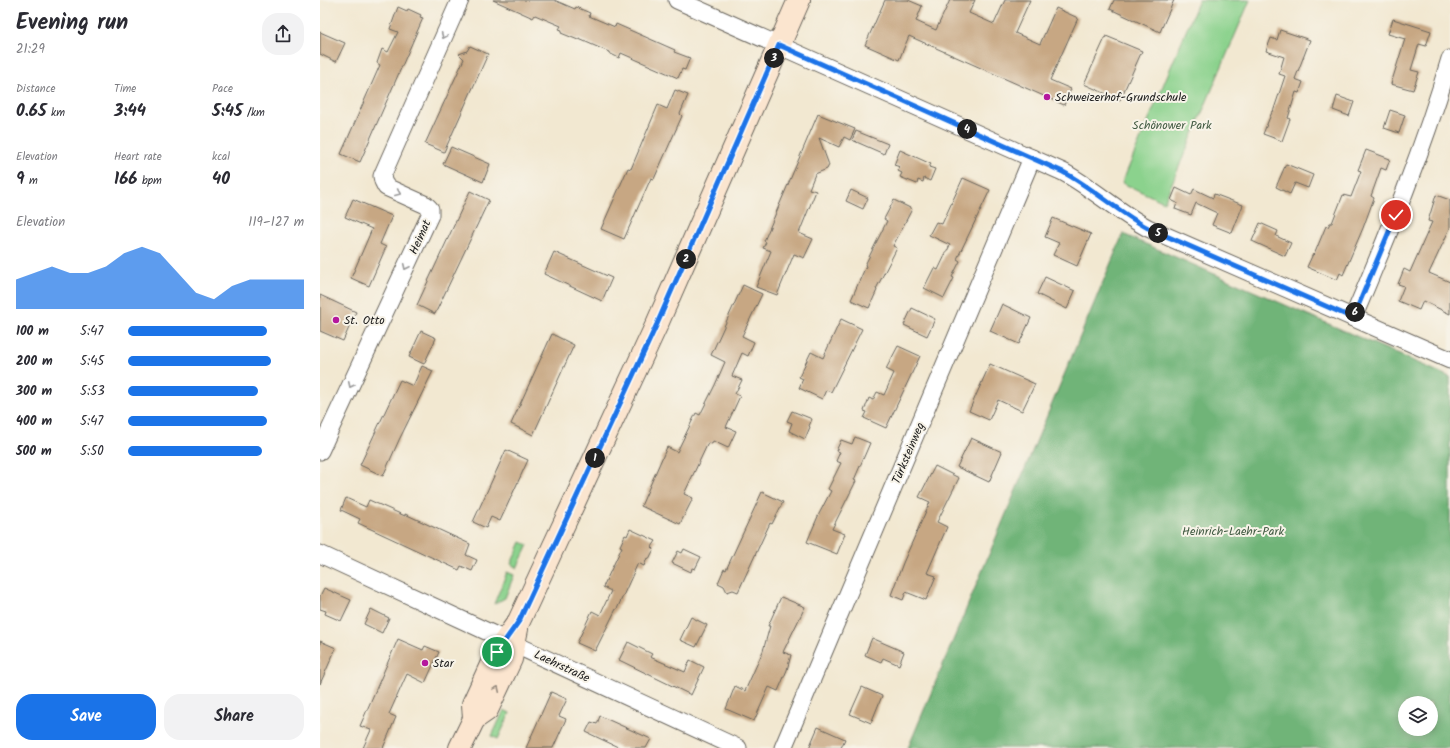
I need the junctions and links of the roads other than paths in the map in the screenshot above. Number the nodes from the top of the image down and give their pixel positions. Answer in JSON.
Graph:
{"nodes":[{"id":1,"x":460,"y":0,"type":"edge"},
{"id":2,"x":677,"y":0,"type":"edge"},
{"id":3,"x":799,"y":0,"type":"edge"},
{"id":4,"x":779,"y":45,"type":"junction"},
{"id":5,"x":1450,"y":59,"type":"edge"},
{"id":6,"x":1032,"y":158,"type":"junction"},
{"id":7,"x":1353,"y":318,"type":"junction"},
{"id":8,"x":1450,"y":360,"type":"edge"},
{"id":9,"x":320,"y":451,"type":"edge"},
{"id":10,"x":320,"y":554,"type":"edge"},
{"id":11,"x":510,"y":642,"type":"junction"},
{"id":12,"x":460,"y":748,"type":"edge"},
{"id":13,"x":738,"y":748,"type":"edge"},
{"id":14,"x":783,"y":748,"type":"edge"}],
"edges":[{"from":1,"to":9,"type":"street","name":"Heimat","one_way":true},
{"from":2,"to":4,"type":"street"},
{"from":3,"to":4,"type":"main road"},
{"from":4,"to":6,"type":"street"},
{"from":4,"to":11,"type":"main road"},
{"from":5,"to":7,"type":"street"},
{"from":6,"to":7,"type":"street"},
{"from":6,"to":14,"type":"street","name":"Türksteinweg"},
{"from":7,"to":8,"type":"street"},
{"from":10,"to":11,"type":"street","name":"Laehrstraße"},
{"from":11,"to":12,"type":"main road"},
{"from":11,"to":13,"type":"street","name":"Laehrstraße"}]}
